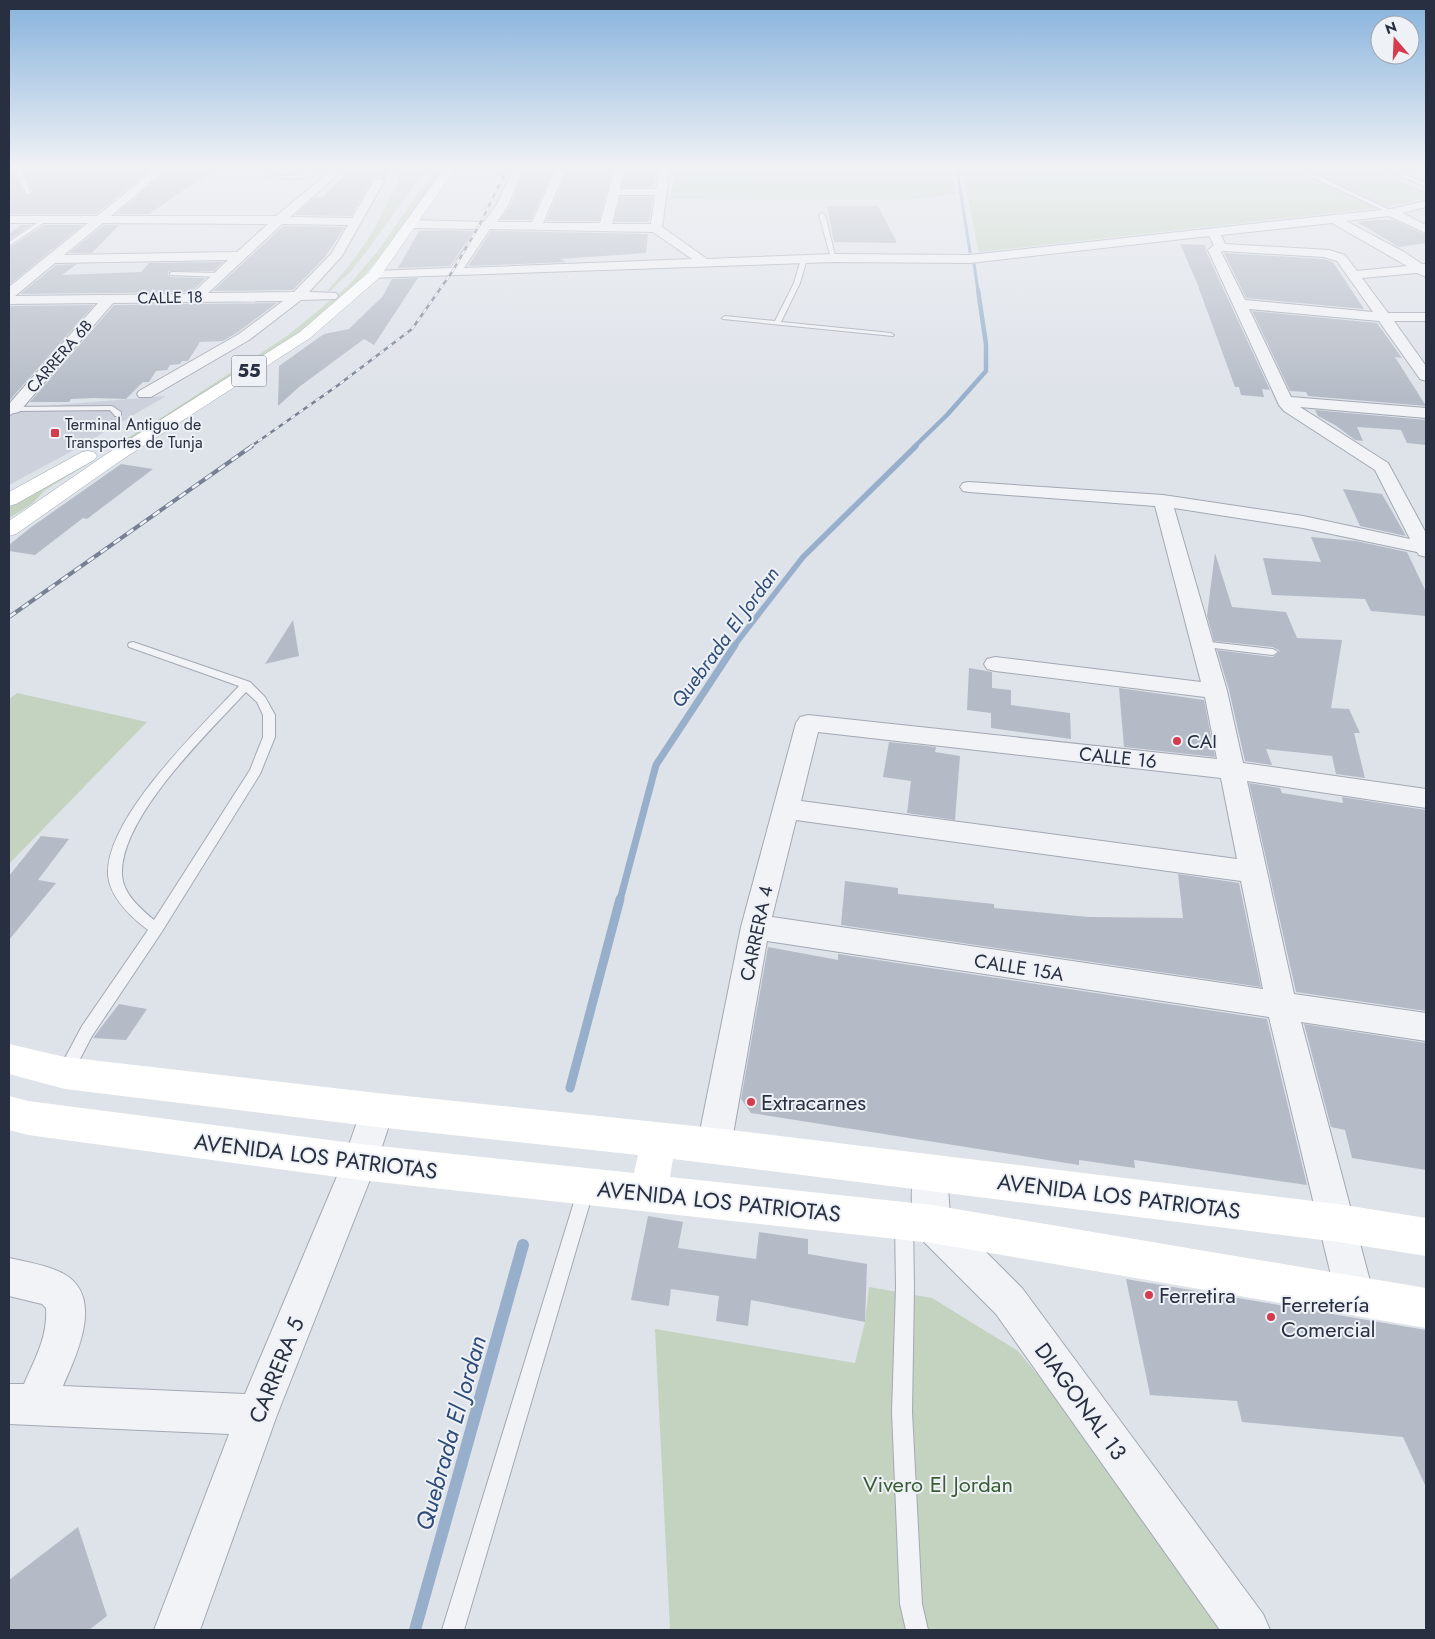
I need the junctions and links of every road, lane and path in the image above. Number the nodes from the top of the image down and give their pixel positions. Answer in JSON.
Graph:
{"nodes":[{"id":1,"x":70,"y":245,"type":"edge"},
{"id":2,"x":251,"y":245,"type":"edge"},
{"id":3,"x":343,"y":245,"type":"edge"},
{"id":4,"x":396,"y":245,"type":"edge"},
{"id":5,"x":473,"y":245,"type":"edge"},
{"id":6,"x":680,"y":245,"type":"edge"},
{"id":7,"x":831,"y":245,"type":"edge"},
{"id":8,"x":1092,"y":245,"type":"edge"},
{"id":9,"x":1383,"y":245,"type":"edge"},
{"id":10,"x":1221,"y":247,"type":"joint"},
{"id":11,"x":240,"y":256,"type":"junction"},
{"id":12,"x":834,"y":258,"type":"junction"},
{"id":13,"x":53,"y":259,"type":"junction"},
{"id":14,"x":804,"y":259,"type":"junction"},
{"id":15,"x":705,"y":263,"type":"junction"},
{"id":16,"x":1424,"y":270,"type":"edge"},
{"id":17,"x":456,"y":272,"type":"junction"},
{"id":18,"x":172,"y":274,"type":"dead end"},
{"id":19,"x":220,"y":275,"type":"junction"},
{"id":20,"x":374,"y":275,"type":"junction"},
{"id":21,"x":1355,"y":275,"type":"junction"},
{"id":22,"x":337,"y":289,"type":"joint"},
{"id":23,"x":9,"y":294,"type":"edge"},
{"id":24,"x":298,"y":296,"type":"junction"},
{"id":25,"x":196,"y":297,"type":"junction"},
{"id":26,"x":110,"y":298,"type":"junction"},
{"id":27,"x":9,"y":300,"type":"edge"},
{"id":28,"x":1240,"y":304,"type":"junction"},
{"id":29,"x":1383,"y":316,"type":"junction"},
{"id":30,"x":1426,"y":317,"type":"edge"},
{"id":31,"x":724,"y":318,"type":"dead end"},
{"id":32,"x":776,"y":324,"type":"junction"},
{"id":33,"x":891,"y":334,"type":"dead end"},
{"id":34,"x":1425,"y":373,"type":"edge"},
{"id":35,"x":145,"y":394,"type":"dead end"},
{"id":36,"x":1286,"y":401,"type":"junction"},
{"id":37,"x":10,"y":410,"type":"edge"},
{"id":38,"x":1426,"y":413,"type":"edge"},
{"id":39,"x":118,"y":414,"type":"dead end"},
{"id":40,"x":95,"y":452,"type":"junction"},
{"id":41,"x":114,"y":457,"type":"junction"},
{"id":42,"x":970,"y":486,"type":"dead end"},
{"id":43,"x":9,"y":500,"type":"edge"},
{"id":44,"x":1163,"y":501,"type":"junction"},
{"id":45,"x":9,"y":530,"type":"edge"},
{"id":46,"x":1426,"y":549,"type":"edge"},
{"id":47,"x":1201,"y":644,"type":"junction"},
{"id":48,"x":133,"y":645,"type":"dead end"},
{"id":49,"x":1273,"y":652,"type":"dead end"},
{"id":50,"x":995,"y":664,"type":"dead end"},
{"id":51,"x":246,"y":686,"type":"junction"},
{"id":52,"x":1215,"y":691,"type":"junction"},
{"id":53,"x":808,"y":723,"type":"joint"},
{"id":54,"x":1231,"y":770,"type":"junction"},
{"id":55,"x":1426,"y":798,"type":"edge"},
{"id":56,"x":786,"y":809,"type":"junction"},
{"id":57,"x":1253,"y":872,"type":"junction"},
{"id":58,"x":755,"y":927,"type":"junction"},
{"id":59,"x":156,"y":929,"type":"junction"},
{"id":60,"x":1282,"y":1007,"type":"junction"},
{"id":61,"x":1426,"y":1027,"type":"edge"},
{"id":62,"x":9,"y":1059,"type":"edge"},
{"id":63,"x":65,"y":1073,"type":"junction"},
{"id":64,"x":377,"y":1110,"type":"junction"},
{"id":65,"x":9,"y":1113,"type":"edge"},
{"id":66,"x":659,"y":1140,"type":"junction"},
{"id":67,"x":714,"y":1146,"type":"junction"},
{"id":68,"x":360,"y":1162,"type":"junction"},
{"id":69,"x":930,"y":1173,"type":"junction"},
{"id":70,"x":587,"y":1187,"type":"junction"},
{"id":71,"x":648,"y":1194,"type":"junction"},
{"id":72,"x":918,"y":1222,"type":"junction"},
{"id":73,"x":1338,"y":1223,"type":"junction"},
{"id":74,"x":1426,"y":1237,"type":"edge"},
{"id":75,"x":9,"y":1277,"type":"edge"},
{"id":76,"x":1355,"y":1296,"type":"junction"},
{"id":77,"x":1426,"y":1308,"type":"edge"},
{"id":78,"x":22,"y":1405,"type":"edge"},
{"id":79,"x":257,"y":1415,"type":"junction"},
{"id":80,"x":177,"y":1630,"type":"edge"},
{"id":81,"x":453,"y":1630,"type":"edge"},
{"id":82,"x":916,"y":1630,"type":"edge"},
{"id":83,"x":1247,"y":1630,"type":"edge"}],
"edges":[{"from":1,"to":13,"type":"street"},
{"from":2,"to":11,"type":"street"},
{"from":3,"to":24,"type":"street"},
{"from":4,"to":20,"type":"main road","number":"55"},
{"from":5,"to":17,"type":"street"},
{"from":6,"to":15,"type":"street"},
{"from":7,"to":12,"type":"lane"},
{"from":8,"to":12,"type":"street"},
{"from":9,"to":16,"type":"street"},
{"from":10,"to":21,"type":"street"},
{"from":10,"to":28,"type":"street"},
{"from":11,"to":13,"type":"street"},
{"from":11,"to":19,"type":"street"},
{"from":12,"to":14,"type":"street"},
{"from":13,"to":23,"type":"street"},
{"from":14,"to":15,"type":"street"},
{"from":14,"to":32,"type":"lane"},
{"from":15,"to":17,"type":"street"},
{"from":16,"to":21,"type":"street"},
{"from":17,"to":20,"type":"street"},
{"from":18,"to":19,"type":"lane"},
{"from":19,"to":25,"type":"street"},
{"from":20,"to":41,"type":"main road","number":"55"},
{"from":21,"to":29,"type":"street"},
{"from":22,"to":24,"type":"street","name":"CALLE 18"},
{"from":22,"to":40,"type":"main road","number":"55"},
{"from":24,"to":25,"type":"street","name":"CALLE 18"},
{"from":24,"to":35,"type":"street"},
{"from":25,"to":26,"type":"street","name":"CALLE 18"},
{"from":26,"to":27,"type":"street","name":"CALLE 18"},
{"from":26,"to":37,"type":"street","name":"CARRERA 6B"},
{"from":28,"to":29,"type":"street"},
{"from":28,"to":36,"type":"street"},
{"from":29,"to":30,"type":"street"},
{"from":29,"to":34,"type":"street"},
{"from":31,"to":32,"type":"lane"},
{"from":32,"to":33,"type":"lane"},
{"from":36,"to":38,"type":"street"},
{"from":36,"to":46,"type":"street"},
{"from":37,"to":39,"type":"lane"},
{"from":40,"to":41,"type":"main road"},
{"from":40,"to":43,"type":"main road","number":"55"},
{"from":41,"to":45,"type":"main road","number":"55"},
{"from":42,"to":44,"type":"street"},
{"from":44,"to":46,"type":"street"},
{"from":44,"to":47,"type":"street"},
{"from":47,"to":49,"type":"lane"},
{"from":47,"to":52,"type":"street"},
{"from":48,"to":51,"type":"lane"},
{"from":50,"to":52,"type":"street"},
{"from":51,"to":59,"type":"lane"},
{"from":51,"to":59,"type":"lane"},
{"from":52,"to":54,"type":"street"},
{"from":53,"to":54,"type":"street","name":"CALLE 16"},
{"from":53,"to":56,"type":"street","name":"CARRERA 4"},
{"from":54,"to":55,"type":"street","name":"CALLE 16"},
{"from":54,"to":57,"type":"street"},
{"from":56,"to":57,"type":"street"},
{"from":56,"to":58,"type":"street","name":"CARRERA 4"},
{"from":57,"to":60,"type":"street"},
{"from":58,"to":60,"type":"street","name":"CALLE 15A"},
{"from":58,"to":67,"type":"street","name":"CARRERA 4"},
{"from":59,"to":63,"type":"lane"},
{"from":60,"to":61,"type":"street","name":"CALLE 15A"},
{"from":60,"to":73,"type":"street"},
{"from":62,"to":63,"type":"main road","name":"AVENIDA LOS PATRIOTAS"},
{"from":63,"to":64,"type":"main road","name":"AVENIDA LOS PATRIOTAS"},
{"from":64,"to":66,"type":"main road","name":"AVENIDA LOS PATRIOTAS"},
{"from":64,"to":68,"type":"street","name":"CARRERA 5"},
{"from":65,"to":68,"type":"main road","name":"AVENIDA LOS PATRIOTAS"},
{"from":66,"to":67,"type":"main road","name":"AVENIDA LOS PATRIOTAS"},
{"from":66,"to":71,"type":"main road"},
{"from":67,"to":69,"type":"main road","name":"AVENIDA LOS PATRIOTAS"},
{"from":68,"to":70,"type":"main road","name":"AVENIDA LOS PATRIOTAS"},
{"from":68,"to":79,"type":"street","name":"CARRERA 5"},
{"from":69,"to":72,"type":"street"},
{"from":69,"to":73,"type":"main road","name":"AVENIDA LOS PATRIOTAS"},
{"from":70,"to":71,"type":"main road","name":"AVENIDA LOS PATRIOTAS"},
{"from":70,"to":81,"type":"lane"},
{"from":71,"to":72,"type":"main road","name":"AVENIDA LOS PATRIOTAS"},
{"from":72,"to":76,"type":"main road","name":"AVENIDA LOS PATRIOTAS"},
{"from":72,"to":82,"type":"lane"},
{"from":72,"to":83,"type":"street","name":"DIAGONAL 13"},
{"from":73,"to":74,"type":"main road","name":"AVENIDA LOS PATRIOTAS"},
{"from":73,"to":76,"type":"street"},
{"from":75,"to":78,"type":"street"},
{"from":76,"to":77,"type":"main road","name":"AVENIDA LOS PATRIOTAS"},
{"from":78,"to":79,"type":"street"},
{"from":79,"to":80,"type":"street","name":"CARRERA 5"}]}
